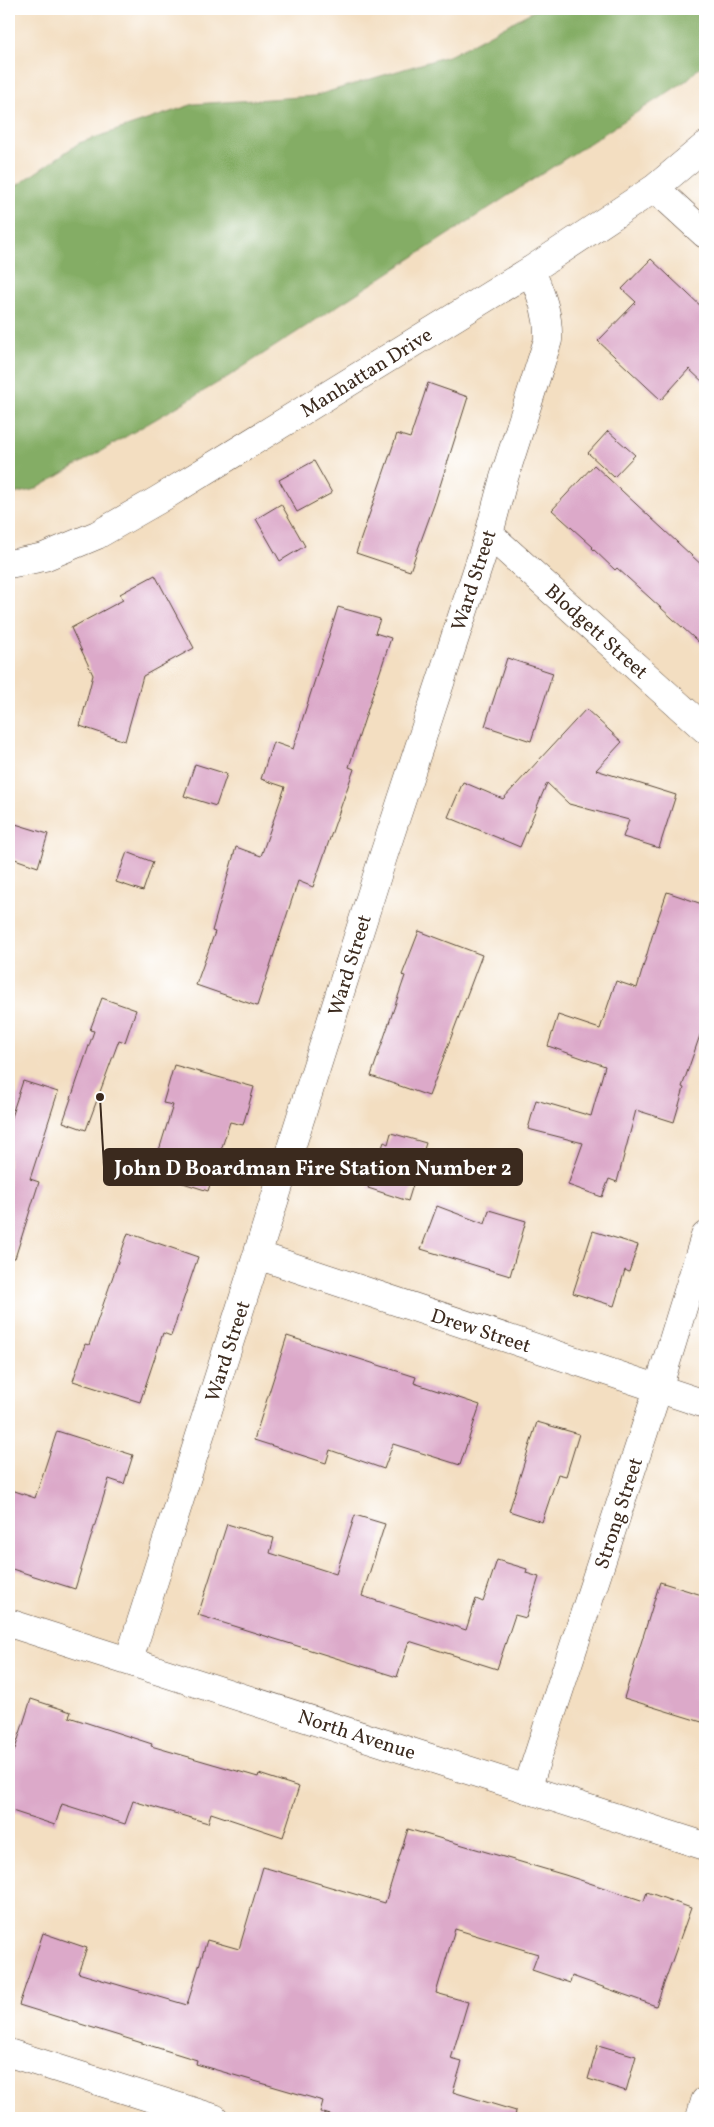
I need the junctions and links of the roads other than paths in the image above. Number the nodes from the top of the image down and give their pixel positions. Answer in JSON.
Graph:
{"nodes":[{"id":1,"x":705,"y":146,"type":"edge"},
{"id":2,"x":655,"y":188,"type":"junction"},
{"id":3,"x":705,"y":234,"type":"edge"},
{"id":4,"x":532,"y":270,"type":"junction"},
{"id":5,"x":489,"y":534,"type":"junction"},
{"id":6,"x":9,"y":564,"type":"edge"},
{"id":7,"x":705,"y":729,"type":"edge"},
{"id":8,"x":705,"y":1236,"type":"edge"},
{"id":9,"x":258,"y":1255,"type":"junction"},
{"id":10,"x":658,"y":1389,"type":"junction"},
{"id":11,"x":705,"y":1404,"type":"edge"},
{"id":12,"x":9,"y":1623,"type":"edge"},
{"id":13,"x":129,"y":1660,"type":"junction"},
{"id":14,"x":527,"y":1789,"type":"junction"},
{"id":15,"x":705,"y":1846,"type":"edge"},
{"id":16,"x":9,"y":2053,"type":"edge"},
{"id":17,"x":705,"y":2101,"type":"edge"},
{"id":18,"x":214,"y":2118,"type":"edge"},
{"id":19,"x":700,"y":2118,"type":"edge"}],
"edges":[{"from":1,"to":2,"type":"street","name":"Manhattan Drive"},
{"from":2,"to":3,"type":"street"},
{"from":2,"to":4,"type":"street","name":"Manhattan Drive"},
{"from":4,"to":5,"type":"street","name":"Ward Street"},
{"from":4,"to":6,"type":"street","name":"Manhattan Drive"},
{"from":5,"to":7,"type":"street","name":"Blodgett Street"},
{"from":5,"to":9,"type":"street","name":"Ward Street"},
{"from":8,"to":10,"type":"street","name":"Strong Street"},
{"from":9,"to":10,"type":"street","name":"Drew Street"},
{"from":9,"to":13,"type":"street","name":"Ward Street"},
{"from":10,"to":11,"type":"street","name":"Drew Street"},
{"from":10,"to":14,"type":"street","name":"Strong Street"},
{"from":12,"to":13,"type":"street","name":"North Avenue"},
{"from":13,"to":14,"type":"street","name":"North Avenue"},
{"from":14,"to":15,"type":"street","name":"North Avenue"},
{"from":16,"to":18,"type":"street"},
{"from":17,"to":19,"type":"street"}]}
